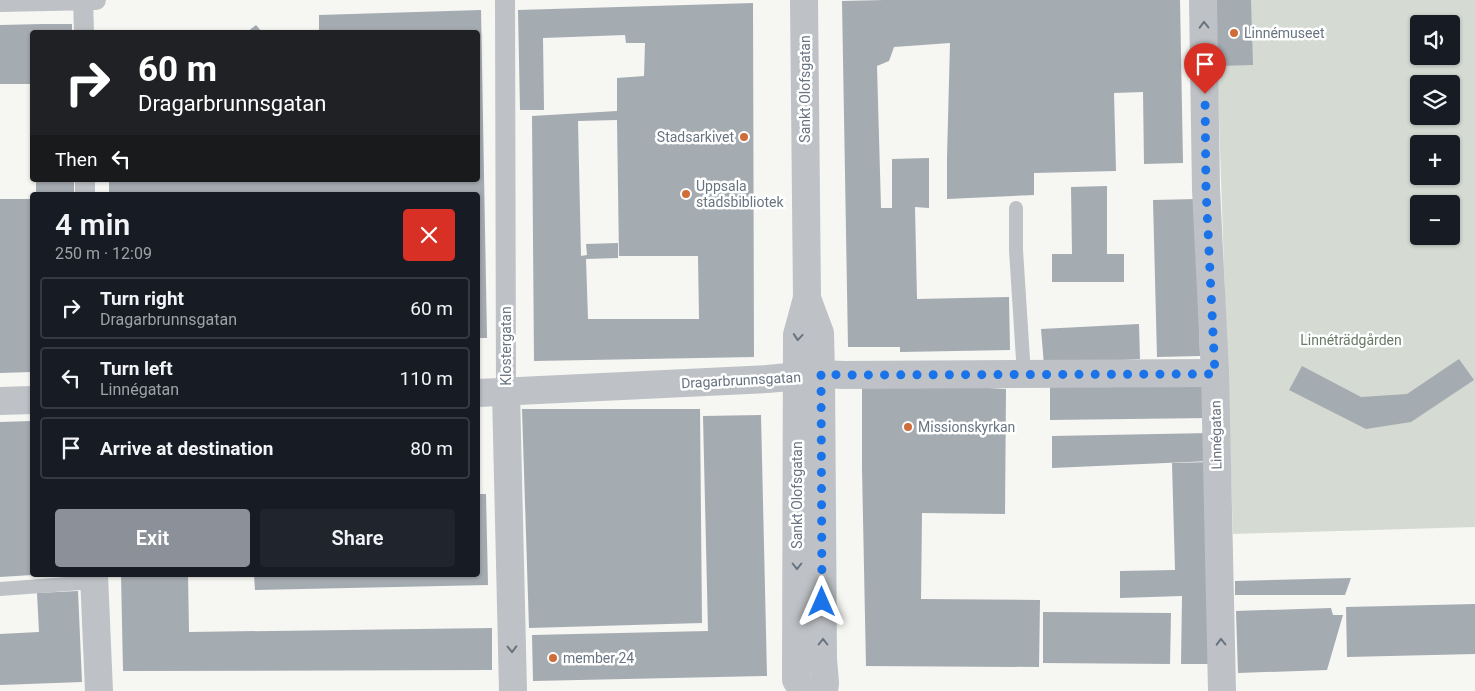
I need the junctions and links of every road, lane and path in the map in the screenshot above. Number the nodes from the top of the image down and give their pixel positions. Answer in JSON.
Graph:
{"nodes":[{"id":1,"x":83,"y":0,"type":"edge"},
{"id":2,"x":96,"y":0,"type":"edge"},
{"id":3,"x":504,"y":0,"type":"edge"},
{"id":4,"x":804,"y":0,"type":"edge"},
{"id":5,"x":1203,"y":0,"type":"edge"},
{"id":6,"x":0,"y":2,"type":"edge"},
{"id":7,"x":84,"y":30,"type":"edge"},
{"id":8,"x":1016,"y":208,"type":"dead end"},
{"id":9,"x":1024,"y":374,"type":"junction"},
{"id":10,"x":1215,"y":374,"type":"junction"},
{"id":11,"x":809,"y":376,"type":"junction"},
{"id":12,"x":506,"y":392,"type":"junction"},
{"id":13,"x":480,"y":393,"type":"edge"},
{"id":14,"x":30,"y":400,"type":"edge"},
{"id":15,"x":0,"y":401,"type":"edge"},
{"id":16,"x":94,"y":578,"type":"edge"},
{"id":17,"x":0,"y":589,"type":"edge"},
{"id":18,"x":99,"y":691,"type":"edge"},
{"id":19,"x":513,"y":691,"type":"edge"},
{"id":20,"x":804,"y":691,"type":"edge"},
{"id":21,"x":824,"y":691,"type":"edge"},
{"id":22,"x":1222,"y":691,"type":"edge"}],
"edges":[{"from":1,"to":2,"type":"street"},
{"from":1,"to":6,"type":"street"},
{"from":1,"to":7,"type":"street"},
{"from":3,"to":12,"type":"street","name":"Klostergatan"},
{"from":4,"to":11,"type":"street","name":"Sankt Olofsgatan"},
{"from":10,"to":5,"type":"street","name":"Linnégatan","one_way":true},
{"from":8,"to":9,"type":"lane"},
{"from":9,"to":10,"type":"street","name":"Dragarbrunnsgatan"},
{"from":9,"to":11,"type":"street","name":"Dragarbrunnsgatan"},
{"from":22,"to":10,"type":"street","name":"Linnégatan","one_way":true},
{"from":11,"to":12,"type":"street","name":"Dragarbrunnsgatan"},
{"from":11,"to":20,"type":"street","name":"Sankt Olofsgatan","one_way":true},
{"from":21,"to":11,"type":"street","name":"Sankt Olofsgatan","one_way":true},
{"from":12,"to":13,"type":"street","name":"Dragarbrunnsgatan"},
{"from":12,"to":19,"type":"street","name":"Klostergatan","one_way":true},
{"from":14,"to":15,"type":"street"},
{"from":16,"to":17,"type":"lane"},
{"from":16,"to":18,"type":"street"}]}
